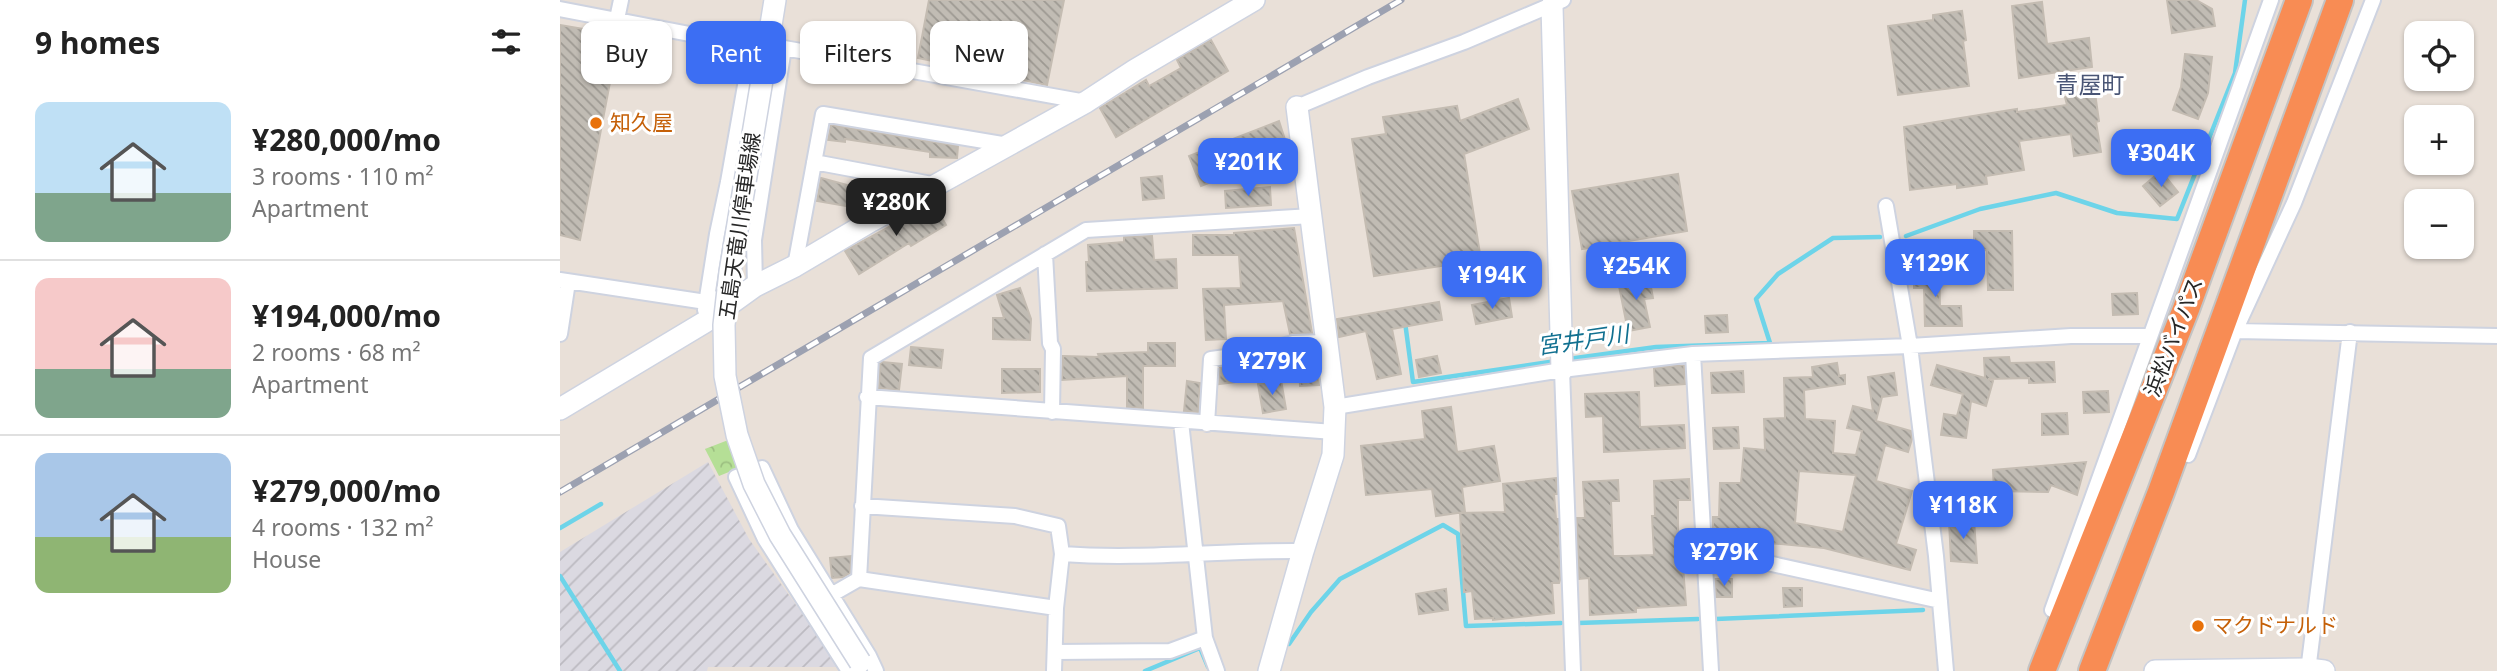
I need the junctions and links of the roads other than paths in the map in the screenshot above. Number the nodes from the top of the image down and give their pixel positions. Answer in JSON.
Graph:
{"nodes":[{"id":1,"x":621,"y":0,"type":"edge"},
{"id":2,"x":775,"y":0,"type":"edge"},
{"id":3,"x":1254,"y":0,"type":"edge"},
{"id":4,"x":2271,"y":0,"type":"edge"},
{"id":5,"x":2299,"y":0,"type":"edge"},
{"id":6,"x":2340,"y":0,"type":"edge"},
{"id":7,"x":2373,"y":0,"type":"edge"},
{"id":8,"x":1557,"y":3,"type":"edge"},
{"id":9,"x":560,"y":9,"type":"edge"},
{"id":10,"x":617,"y":19,"type":"junction"},
{"id":11,"x":772,"y":21,"type":"edge"},
{"id":12,"x":686,"y":33,"type":"edge"},
{"id":13,"x":786,"y":52,"type":"edge"},
{"id":14,"x":760,"y":84,"type":"edge"},
{"id":15,"x":762,"y":84,"type":"edge"},
{"id":16,"x":765,"y":84,"type":"edge"},
{"id":17,"x":1086,"y":102,"type":"junction"},
{"id":18,"x":1297,"y":107,"type":"joint"},
{"id":19,"x":1008,"y":145,"type":"junction"},
{"id":20,"x":814,"y":162,"type":"junction"},
{"id":21,"x":938,"y":185,"type":"junction"},
{"id":22,"x":1886,"y":206,"type":"dead end"},
{"id":23,"x":1312,"y":216,"type":"junction"},
{"id":24,"x":1045,"y":254,"type":"junction"},
{"id":25,"x":795,"y":266,"type":"junction"},
{"id":26,"x":564,"y":281,"type":"edge"},
{"id":27,"x":755,"y":286,"type":"junction"},
{"id":28,"x":705,"y":312,"type":"junction"},
{"id":29,"x":2235,"y":331,"type":"junction"},
{"id":30,"x":2350,"y":332,"type":"junction"},
{"id":31,"x":560,"y":334,"type":"edge"},
{"id":32,"x":2149,"y":336,"type":"junction"},
{"id":33,"x":2497,"y":336,"type":"edge"},
{"id":34,"x":1327,"y":342,"type":"junction"},
{"id":35,"x":1910,"y":346,"type":"junction"},
{"id":36,"x":1693,"y":354,"type":"junction"},
{"id":37,"x":1562,"y":365,"type":"junction"},
{"id":38,"x":867,"y":397,"type":"junction"},
{"id":39,"x":1335,"y":407,"type":"junction"},
{"id":40,"x":560,"y":409,"type":"edge"},
{"id":41,"x":1052,"y":412,"type":"junction"},
{"id":42,"x":1181,"y":422,"type":"junction"},
{"id":43,"x":1207,"y":424,"type":"junction"},
{"id":44,"x":1334,"y":432,"type":"junction"},
{"id":45,"x":2161,"y":492,"type":"junction"},
{"id":46,"x":862,"y":506,"type":"junction"},
{"id":47,"x":1704,"y":549,"type":"junction"},
{"id":48,"x":1303,"y":551,"type":"junction"},
{"id":49,"x":1062,"y":554,"type":"junction"},
{"id":50,"x":1196,"y":555,"type":"junction"},
{"id":51,"x":859,"y":579,"type":"junction"},
{"id":52,"x":831,"y":595,"type":"junction"},
{"id":53,"x":1940,"y":601,"type":"junction"},
{"id":54,"x":1056,"y":608,"type":"junction"},
{"id":55,"x":1205,"y":638,"type":"junction"},
{"id":56,"x":1055,"y":652,"type":"junction"},
{"id":57,"x":862,"y":669,"type":"edge"},
{"id":58,"x":2313,"y":670,"type":"edge"},
{"id":59,"x":1054,"y":671,"type":"edge"},
{"id":60,"x":1217,"y":671,"type":"edge"},
{"id":61,"x":1269,"y":671,"type":"edge"},
{"id":62,"x":1573,"y":671,"type":"edge"},
{"id":63,"x":1711,"y":671,"type":"edge"},
{"id":64,"x":1946,"y":671,"type":"edge"},
{"id":65,"x":2030,"y":671,"type":"edge"},
{"id":66,"x":2042,"y":671,"type":"edge"},
{"id":67,"x":2092,"y":671,"type":"edge"},
{"id":68,"x":2155,"y":671,"type":"edge"}],
"edges":[{"from":1,"to":10,"type":"street"},
{"from":2,"to":11,"type":"street","name":"五島天竜川停車場線"},
{"from":3,"to":17,"type":"street"},
{"from":4,"to":32,"type":"street"},
{"from":5,"to":66,"type":"highway","name":"浜松バイパス"},
{"from":6,"to":45,"type":"highway","name":"浜松バイパス"},
{"from":7,"to":29,"type":"street"},
{"from":8,"to":18,"type":"street"},
{"from":8,"to":37,"type":"street"},
{"from":9,"to":10,"type":"street"},
{"from":10,"to":12,"type":"street"},
{"from":13,"to":17,"type":"street"},
{"from":14,"to":28,"type":"street"},
{"from":15,"to":57,"type":"street","name":"五島天竜川停車場線","bridge":true},
{"from":16,"to":27,"type":"street"},
{"from":17,"to":19,"type":"street"},
{"from":18,"to":23,"type":"street"},
{"from":19,"to":20,"type":"street"},
{"from":19,"to":21,"type":"street"},
{"from":20,"to":21,"type":"street"},
{"from":20,"to":25,"type":"street"},
{"from":21,"to":25,"type":"street"},
{"from":22,"to":35,"type":"street"},
{"from":23,"to":24,"type":"street"},
{"from":23,"to":34,"type":"street"},
{"from":24,"to":38,"type":"street"},
{"from":24,"to":41,"type":"street"},
{"from":25,"to":27,"type":"street"},
{"from":26,"to":28,"type":"street"},
{"from":26,"to":31,"type":"street"},
{"from":27,"to":28,"type":"street"},
{"from":28,"to":40,"type":"street"},
{"from":29,"to":30,"type":"street"},
{"from":29,"to":45,"type":"street"},
{"from":30,"to":33,"type":"street"},
{"from":30,"to":58,"type":"street"},
{"from":32,"to":35,"type":"street"},
{"from":32,"to":65,"type":"street"},
{"from":34,"to":39,"type":"street"},
{"from":34,"to":43,"type":"street"},
{"from":35,"to":36,"type":"street"},
{"from":35,"to":53,"type":"street"},
{"from":36,"to":37,"type":"street"},
{"from":36,"to":47,"type":"street"},
{"from":37,"to":39,"type":"street"},
{"from":37,"to":62,"type":"street"},
{"from":38,"to":41,"type":"street"},
{"from":38,"to":46,"type":"street"},
{"from":39,"to":44,"type":"street"},
{"from":41,"to":42,"type":"street"},
{"from":42,"to":43,"type":"street"},
{"from":42,"to":50,"type":"street"},
{"from":43,"to":44,"type":"street"},
{"from":44,"to":48,"type":"street"},
{"from":45,"to":67,"type":"highway","name":"浜松バイパス"},
{"from":46,"to":49,"type":"street"},
{"from":46,"to":51,"type":"street"},
{"from":47,"to":53,"type":"street"},
{"from":47,"to":63,"type":"street"},
{"from":48,"to":50,"type":"street"},
{"from":48,"to":61,"type":"street"},
{"from":49,"to":50,"type":"street"},
{"from":49,"to":54,"type":"street"},
{"from":50,"to":55,"type":"street"},
{"from":51,"to":52,"type":"street"},
{"from":51,"to":54,"type":"street"},
{"from":52,"to":57,"type":"street"},
{"from":52,"to":57,"type":"street"},
{"from":53,"to":64,"type":"street"},
{"from":54,"to":56,"type":"street"},
{"from":55,"to":56,"type":"street"},
{"from":55,"to":60,"type":"street"},
{"from":56,"to":59,"type":"street"},
{"from":58,"to":68,"type":"street"}]}
